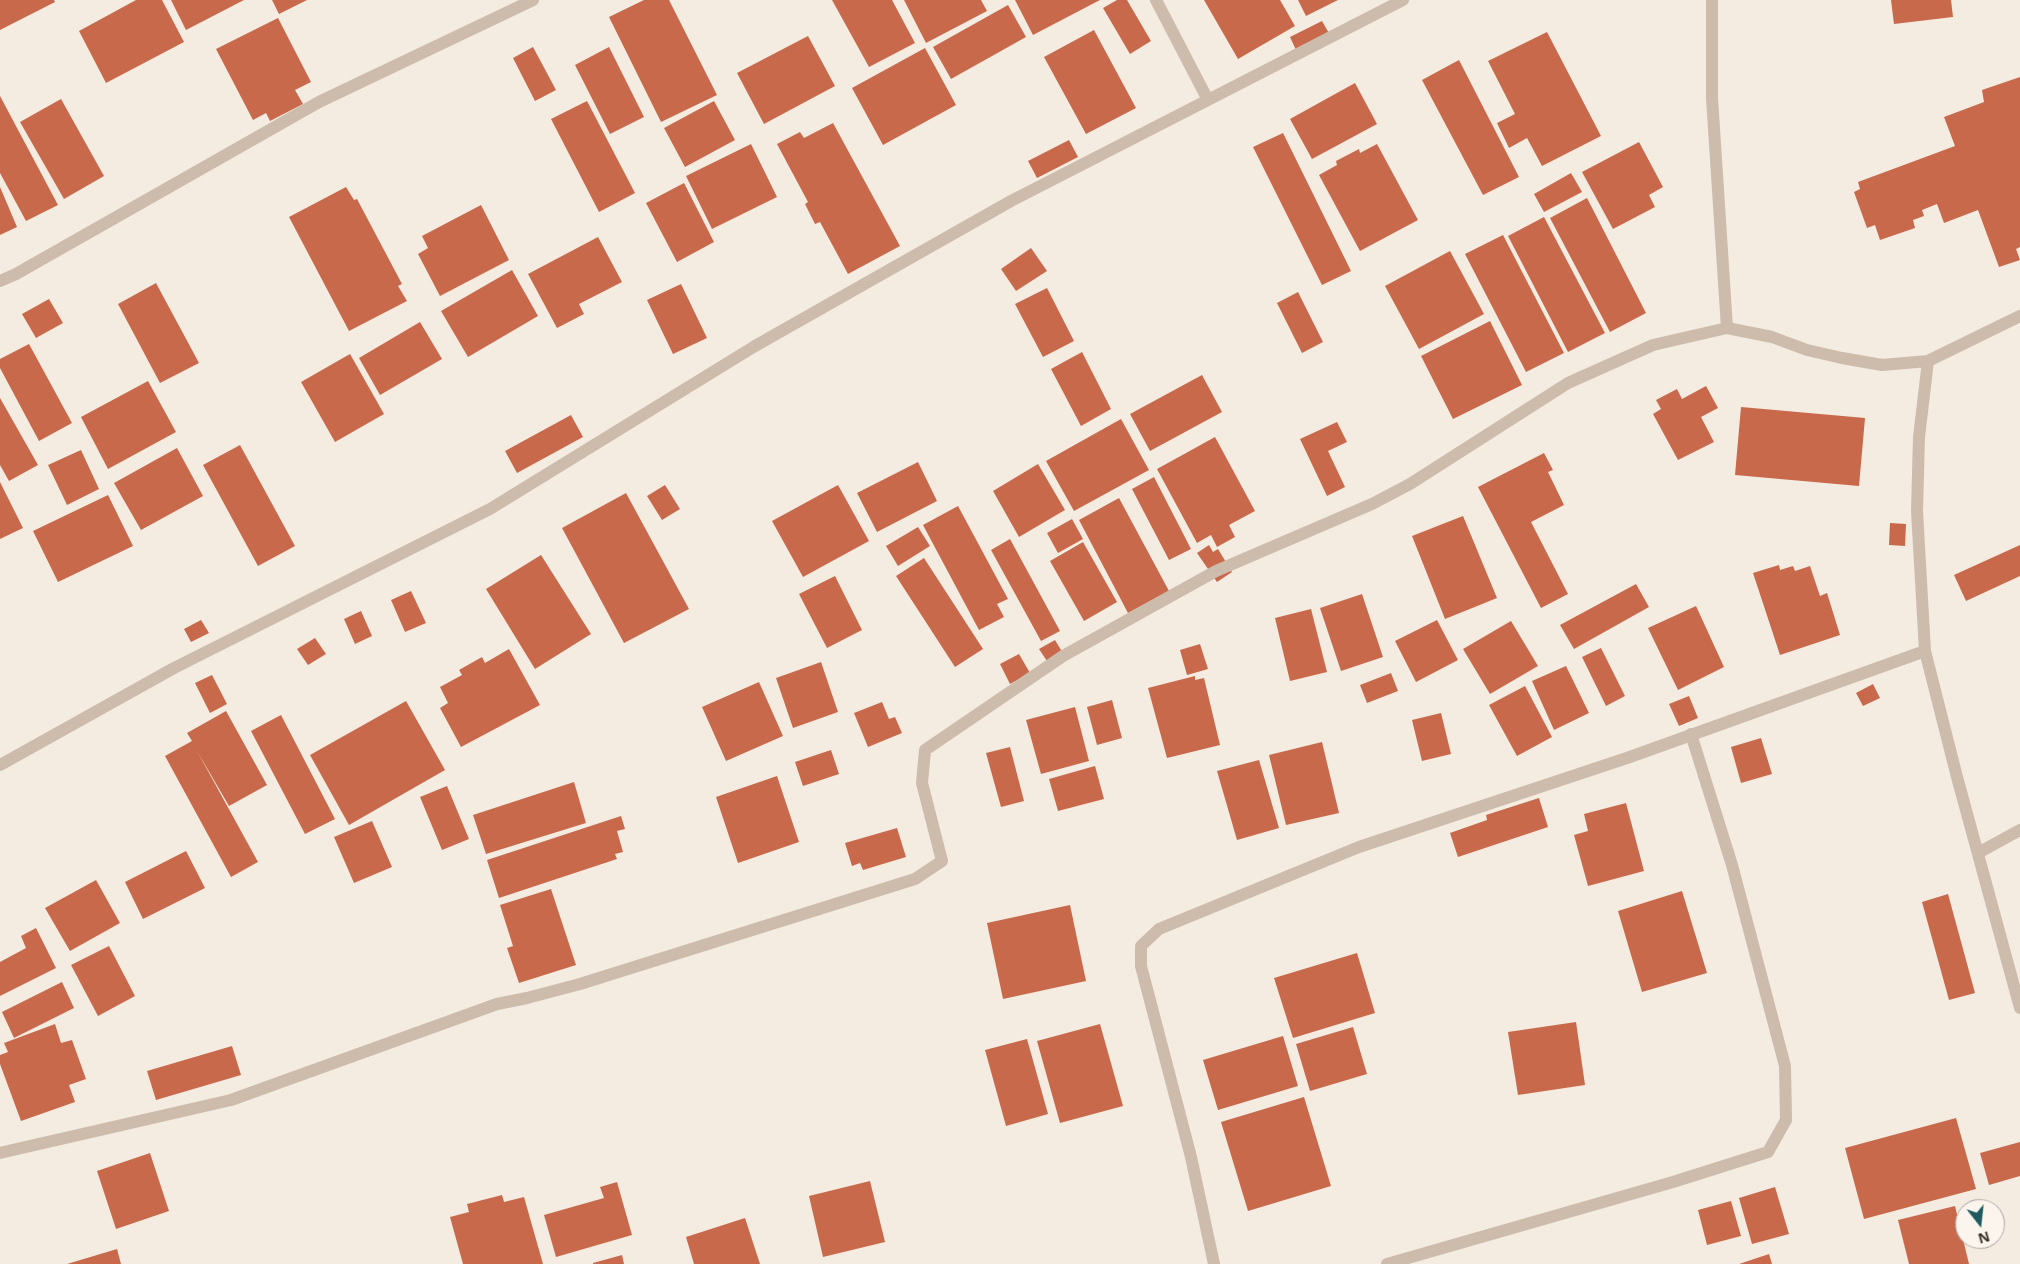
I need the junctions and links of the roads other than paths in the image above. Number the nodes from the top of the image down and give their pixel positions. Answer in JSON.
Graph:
{"nodes":[{"id":1,"x":533,"y":0,"type":"edge"},
{"id":2,"x":1156,"y":0,"type":"edge"},
{"id":3,"x":1403,"y":0,"type":"edge"},
{"id":4,"x":1712,"y":0,"type":"edge"},
{"id":5,"x":1208,"y":100,"type":"junction"},
{"id":6,"x":0,"y":281,"type":"edge"},
{"id":7,"x":2020,"y":316,"type":"edge"},
{"id":8,"x":1727,"y":328,"type":"junction"},
{"id":9,"x":1928,"y":362,"type":"junction"},
{"id":10,"x":1925,"y":651,"type":"junction"},
{"id":11,"x":1691,"y":734,"type":"junction"},
{"id":12,"x":0,"y":765,"type":"edge"},
{"id":13,"x":2020,"y":830,"type":"edge"},
{"id":14,"x":1978,"y":853,"type":"junction"},
{"id":15,"x":2020,"y":1008,"type":"edge"},
{"id":16,"x":0,"y":1153,"type":"edge"},
{"id":17,"x":1214,"y":1264,"type":"edge"},
{"id":18,"x":1387,"y":1264,"type":"edge"}],
"edges":[{"from":1,"to":6,"type":"street"},
{"from":2,"to":5,"type":"street"},
{"from":3,"to":5,"type":"street"},
{"from":4,"to":8,"type":"street"},
{"from":5,"to":12,"type":"street"},
{"from":7,"to":9,"type":"street"},
{"from":8,"to":9,"type":"street"},
{"from":8,"to":16,"type":"street"},
{"from":9,"to":10,"type":"street"},
{"from":10,"to":11,"type":"street"},
{"from":10,"to":14,"type":"street"},
{"from":11,"to":17,"type":"street"},
{"from":11,"to":18,"type":"street"},
{"from":13,"to":14,"type":"street"},
{"from":14,"to":15,"type":"street"}]}
